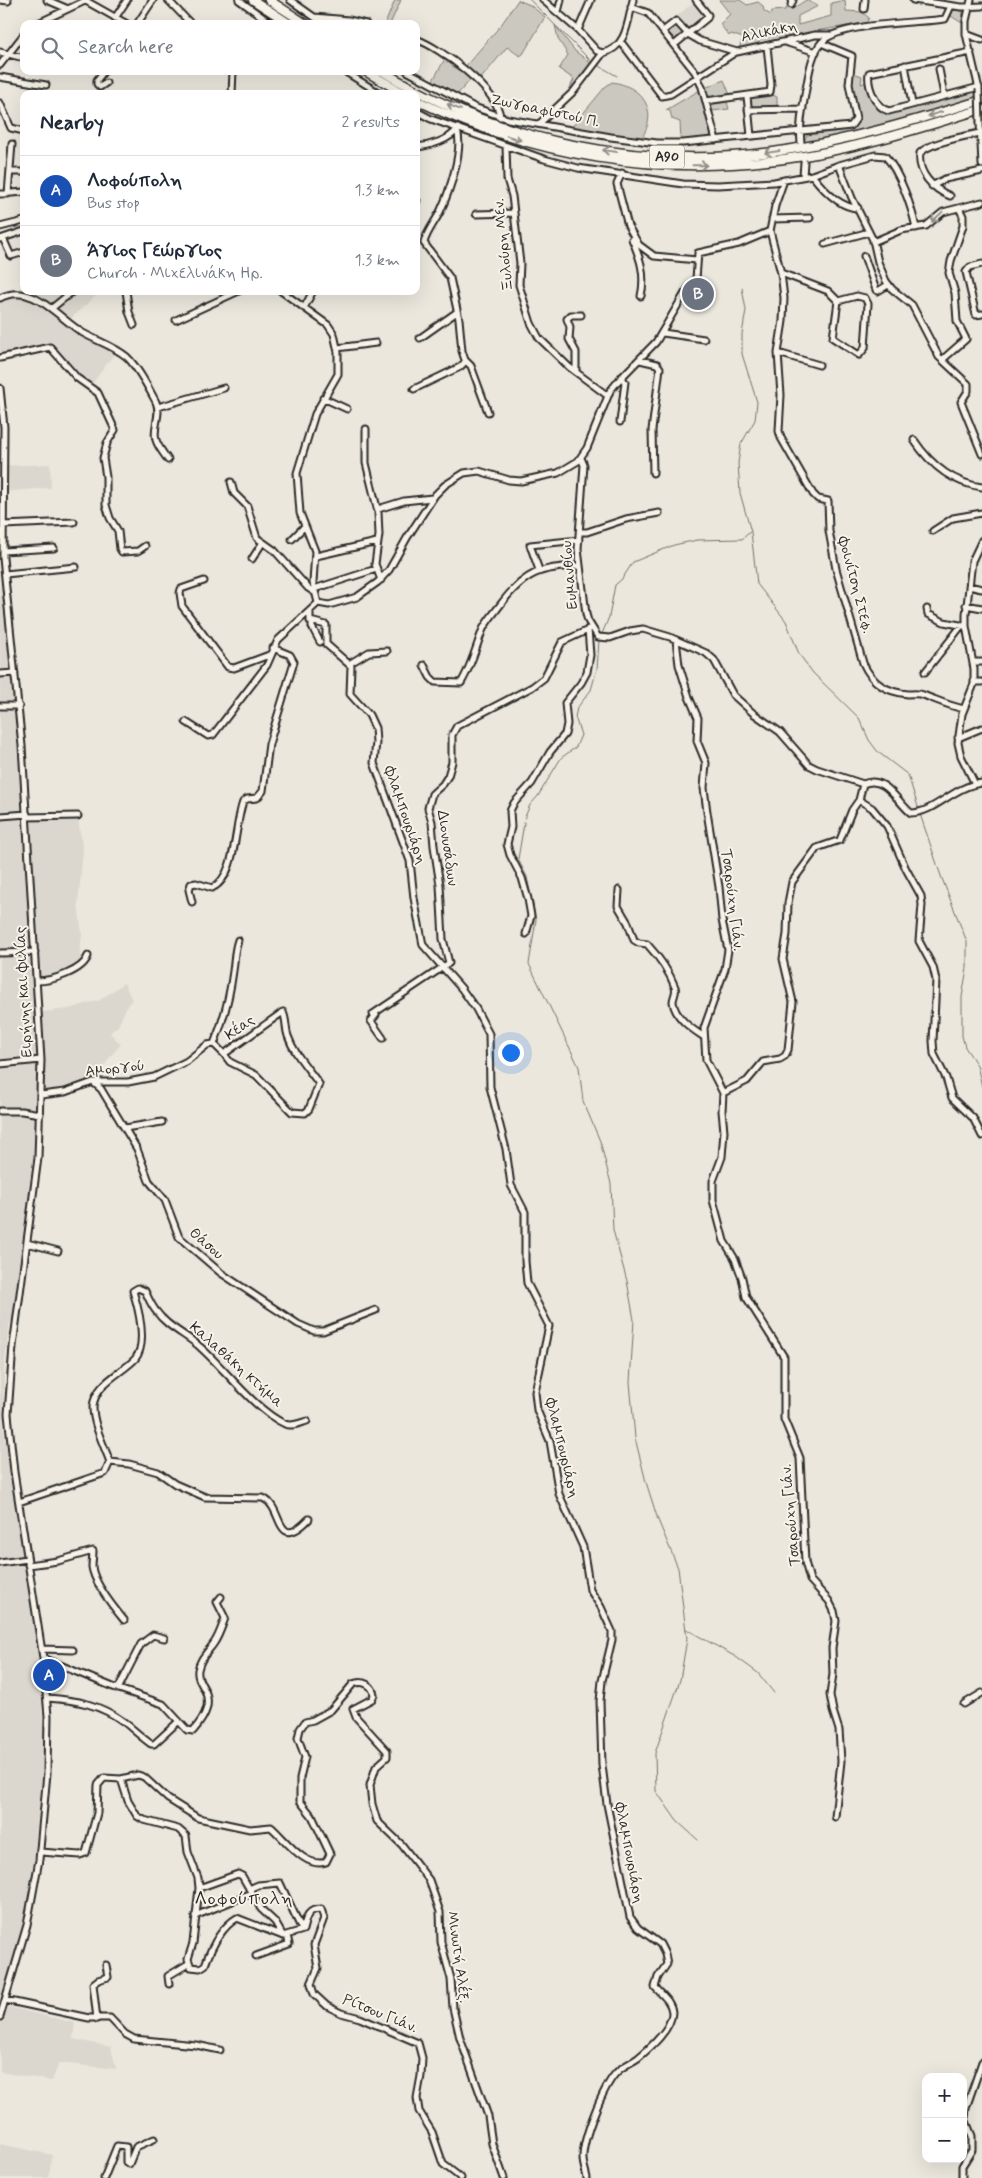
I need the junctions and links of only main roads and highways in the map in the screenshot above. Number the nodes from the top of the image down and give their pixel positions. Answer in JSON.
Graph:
{"nodes":[{"id":1,"x":253,"y":0,"type":"edge"},
{"id":2,"x":269,"y":0,"type":"edge"},
{"id":3,"x":284,"y":20,"type":"edge"},
{"id":4,"x":300,"y":20,"type":"edge"},
{"id":5,"x":372,"y":75,"type":"edge"},
{"id":6,"x":390,"y":75,"type":"edge"},
{"id":7,"x":398,"y":90,"type":"edge"},
{"id":8,"x":420,"y":90,"type":"edge"},
{"id":9,"x":420,"y":90,"type":"edge"},
{"id":10,"x":982,"y":100,"type":"edge"},
{"id":11,"x":420,"y":102,"type":"edge"},
{"id":12,"x":982,"y":109,"type":"edge"}],
"edges":[{"from":1,"to":3,"type":"highway"},
{"from":2,"to":4,"type":"highway"},
{"from":5,"to":7,"type":"highway"},
{"from":9,"to":6,"type":"highway","number":"Α90","one_way":true},
{"from":10,"to":8,"type":"highway","number":"Α90","one_way":true},
{"from":11,"to":12,"type":"highway","number":"Α90","one_way":true}]}
